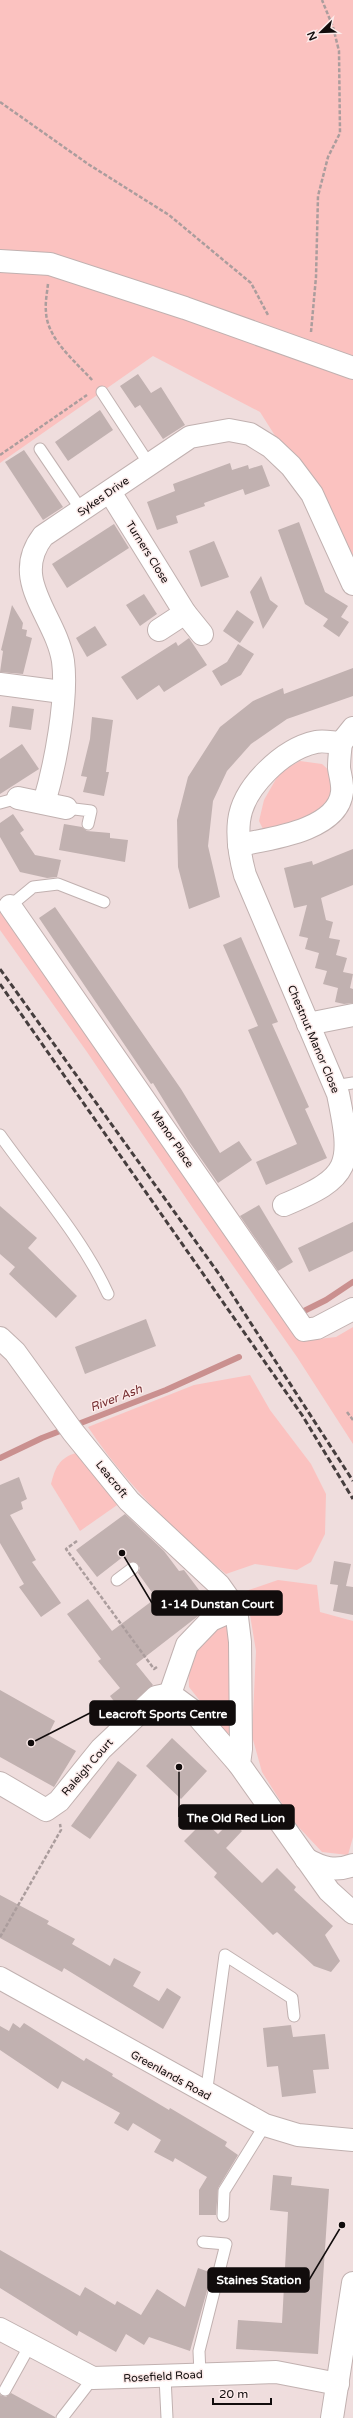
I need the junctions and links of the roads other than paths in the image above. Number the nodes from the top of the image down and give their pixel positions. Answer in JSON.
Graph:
{"nodes":[{"id":1,"x":0,"y":261,"type":"edge"},
{"id":2,"x":353,"y":368,"type":"edge"},
{"id":3,"x":100,"y":389,"type":"road end"},
{"id":4,"x":40,"y":449,"type":"dead end"},
{"id":5,"x":149,"y":464,"type":"junction"},
{"id":6,"x":110,"y":492,"type":"junction"},
{"id":7,"x":82,"y":511,"type":"junction"},
{"id":8,"x":353,"y":584,"type":"edge"},
{"id":9,"x":185,"y":613,"type":"junction"},
{"id":10,"x":159,"y":630,"type":"dead end"},
{"id":11,"x":202,"y":634,"type":"dead end"},
{"id":12,"x":0,"y":684,"type":"edge"},
{"id":13,"x":62,"y":692,"type":"junction"},
{"id":14,"x":347,"y":736,"type":"edge"},
{"id":15,"x":9,"y":800,"type":"edge"},
{"id":16,"x":44,"y":803,"type":"junction"},
{"id":17,"x":66,"y":808,"type":"joint"},
{"id":18,"x":88,"y":824,"type":"dead end"},
{"id":19,"x":239,"y":845,"type":"junction"},
{"id":20,"x":104,"y":902,"type":"dead end"},
{"id":21,"x":10,"y":906,"type":"joint"},
{"id":22,"x":353,"y":1015,"type":"edge"},
{"id":23,"x":308,"y":1024,"type":"junction"},
{"id":24,"x":344,"y":1085,"type":"edge"},
{"id":25,"x":0,"y":1135,"type":"edge"},
{"id":26,"x":284,"y":1205,"type":"dead end"},
{"id":27,"x":108,"y":1294,"type":"dead end"},
{"id":28,"x":353,"y":1309,"type":"edge"},
{"id":29,"x":0,"y":1338,"type":"edge"},
{"id":30,"x":133,"y":1568,"type":"dead end"},
{"id":31,"x":117,"y":1580,"type":"dead end"},
{"id":32,"x":236,"y":1609,"type":"junction"},
{"id":33,"x":170,"y":1694,"type":"junction"},
{"id":34,"x":239,"y":1764,"type":"junction"},
{"id":35,"x":0,"y":1783,"type":"edge"},
{"id":36,"x":306,"y":1859,"type":"junction"},
{"id":37,"x":353,"y":1865,"type":"edge"},
{"id":38,"x":353,"y":1913,"type":"edge"},
{"id":39,"x":0,"y":1978,"type":"edge"},
{"id":40,"x":294,"y":2016,"type":"dead end"},
{"id":41,"x":206,"y":2095,"type":"junction"},
{"id":42,"x":265,"y":2126,"type":"junction"},
{"id":43,"x":353,"y":2140,"type":"edge"},
{"id":44,"x":223,"y":2216,"type":"dead end"},
{"id":45,"x":203,"y":2242,"type":"dead end"},
{"id":46,"x":353,"y":2284,"type":"edge"},
{"id":47,"x":352,"y":2308,"type":"edge"},
{"id":48,"x":0,"y":2329,"type":"edge"},
{"id":49,"x":30,"y":2345,"type":"junction"},
{"id":50,"x":200,"y":2374,"type":"junction"},
{"id":51,"x":94,"y":2378,"type":"junction"},
{"id":52,"x":165,"y":2378,"type":"junction"},
{"id":53,"x":338,"y":2384,"type":"junction"},
{"id":54,"x":5,"y":2390,"type":"dead end"},
{"id":55,"x":62,"y":2418,"type":"edge"},
{"id":56,"x":167,"y":2418,"type":"edge"},
{"id":57,"x":332,"y":2418,"type":"edge"}],
"edges":[{"from":1,"to":2,"type":"street"},
{"from":3,"to":5,"type":"lane"},
{"from":4,"to":7,"type":"lane"},
{"from":5,"to":6,"type":"street","name":"Sykes Drive"},
{"from":5,"to":8,"type":"street","name":"Sykes Drive"},
{"from":6,"to":7,"type":"street","name":"Sykes Drive"},
{"from":6,"to":9,"type":"street","name":"Turners Close"},
{"from":7,"to":13,"type":"street","name":"Sykes Drive"},
{"from":9,"to":10,"type":"street"},
{"from":9,"to":11,"type":"street","name":"Turners Close"},
{"from":12,"to":13,"type":"street"},
{"from":13,"to":16,"type":"street","name":"Sykes Drive"},
{"from":14,"to":19,"type":"street","name":"Chestnut Manor Close"},
{"from":14,"to":19,"type":"street","name":"Chestnut Manor Close"},
{"from":15,"to":16,"type":"street"},
{"from":16,"to":17,"type":"street"},
{"from":17,"to":18,"type":"lane"},
{"from":19,"to":23,"type":"street","name":"Chestnut Manor Close"},
{"from":20,"to":21,"type":"lane"},
{"from":21,"to":28,"type":"street","name":"Manor Place"},
{"from":22,"to":23,"type":"street"},
{"from":23,"to":24,"type":"street","name":"Chestnut Manor Close"},
{"from":24,"to":26,"type":"street","name":"Chestnut Manor Close"},
{"from":25,"to":27,"type":"lane"},
{"from":29,"to":32,"type":"street","name":"Leacroft"},
{"from":30,"to":31,"type":"lane"},
{"from":32,"to":33,"type":"street"},
{"from":32,"to":34,"type":"street","name":"Leacroft"},
{"from":33,"to":34,"type":"street"},
{"from":33,"to":35,"type":"street","name":"Raleigh Court"},
{"from":34,"to":36,"type":"street"},
{"from":36,"to":37,"type":"street"},
{"from":36,"to":38,"type":"street"},
{"from":39,"to":41,"type":"street","name":"Greenlands Road"},
{"from":40,"to":41,"type":"lane"},
{"from":41,"to":42,"type":"street","name":"Greenlands Road"},
{"from":42,"to":43,"type":"street","name":"Greenlands Road"},
{"from":42,"to":44,"type":"lane"},
{"from":45,"to":50,"type":"lane"},
{"from":46,"to":47,"type":"street"},
{"from":47,"to":53,"type":"street"},
{"from":48,"to":49,"type":"street","name":"Rosefield Road"},
{"from":49,"to":51,"type":"street","name":"Rosefield Road"},
{"from":49,"to":54,"type":"lane"},
{"from":50,"to":52,"type":"street","name":"Rosefield Road"},
{"from":50,"to":53,"type":"street","name":"Rosefield Road"},
{"from":51,"to":52,"type":"street","name":"Rosefield Road"},
{"from":51,"to":55,"type":"lane"},
{"from":52,"to":56,"type":"lane"},
{"from":53,"to":57,"type":"street"}]}
